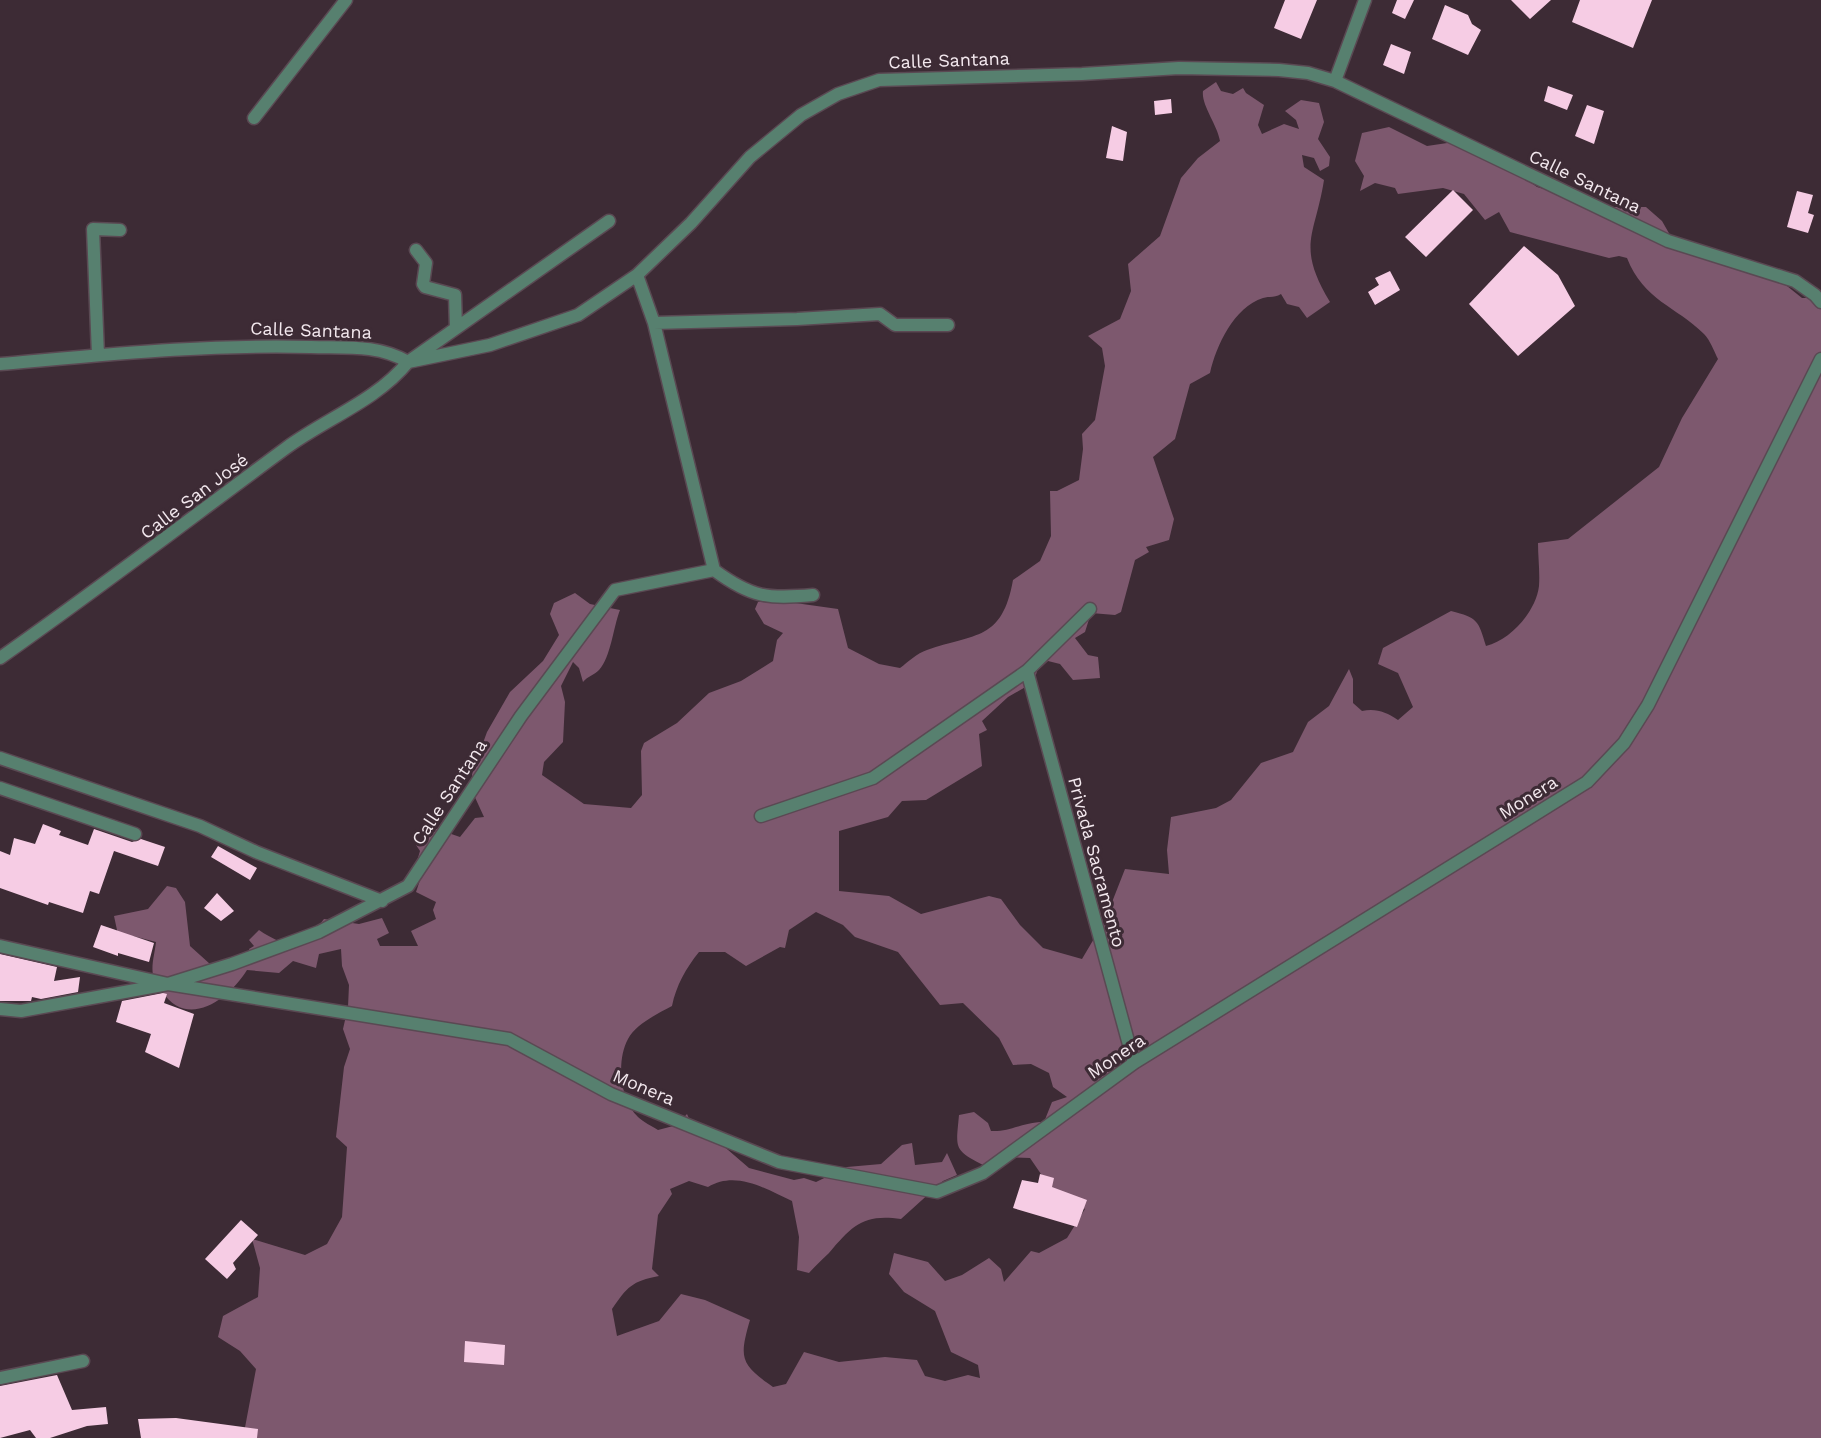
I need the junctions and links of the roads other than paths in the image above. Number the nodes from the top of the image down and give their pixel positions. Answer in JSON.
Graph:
{"nodes":[{"id":1,"x":346,"y":0,"type":"edge"},
{"id":2,"x":1365,"y":0,"type":"edge"},
{"id":3,"x":1335,"y":81,"type":"junction"},
{"id":4,"x":254,"y":118,"type":"dead end"},
{"id":5,"x":609,"y":221,"type":"dead end"},
{"id":6,"x":120,"y":230,"type":"dead end"},
{"id":7,"x":416,"y":250,"type":"dead end"},
{"id":8,"x":637,"y":275,"type":"junction"},
{"id":9,"x":1821,"y":302,"type":"edge"},
{"id":10,"x":654,"y":322,"type":"junction"},
{"id":11,"x":948,"y":325,"type":"dead end"},
{"id":12,"x":456,"y":328,"type":"junction"},
{"id":13,"x":98,"y":355,"type":"junction"},
{"id":14,"x":1821,"y":359,"type":"edge"},
{"id":15,"x":408,"y":362,"type":"junction"},
{"id":16,"x":0,"y":364,"type":"edge"},
{"id":17,"x":714,"y":570,"type":"junction"},
{"id":18,"x":813,"y":595,"type":"dead end"},
{"id":19,"x":1090,"y":609,"type":"dead end"},
{"id":20,"x":0,"y":658,"type":"edge"},
{"id":21,"x":1027,"y":671,"type":"junction"},
{"id":22,"x":0,"y":758,"type":"edge"},
{"id":23,"x":0,"y":788,"type":"edge"},
{"id":24,"x":762,"y":816,"type":"dead end"},
{"id":25,"x":135,"y":834,"type":"dead end"},
{"id":26,"x":382,"y":901,"type":"junction"},
{"id":27,"x":0,"y":946,"type":"edge"},
{"id":28,"x":168,"y":984,"type":"junction"},
{"id":29,"x":0,"y":1009,"type":"edge"},
{"id":30,"x":1134,"y":1063,"type":"junction"},
{"id":31,"x":83,"y":1361,"type":"dead end"},
{"id":32,"x":0,"y":1378,"type":"edge"}],
"edges":[{"from":1,"to":4,"type":"street"},
{"from":2,"to":3,"type":"street"},
{"from":3,"to":8,"type":"street","name":"Calle Santana"},
{"from":3,"to":9,"type":"street","name":"Calle Santana"},
{"from":5,"to":12,"type":"street","name":"Calle San José"},
{"from":6,"to":13,"type":"street"},
{"from":7,"to":12,"type":"street"},
{"from":8,"to":10,"type":"street"},
{"from":8,"to":15,"type":"street","name":"Calle Santana"},
{"from":10,"to":11,"type":"street"},
{"from":10,"to":17,"type":"street"},
{"from":12,"to":15,"type":"street","name":"Calle San José"},
{"from":13,"to":15,"type":"street","name":"Calle Santana"},
{"from":13,"to":16,"type":"street","name":"Calle Santana"},
{"from":14,"to":30,"type":"street","name":"Monera"},
{"from":15,"to":20,"type":"street","name":"Calle San José"},
{"from":17,"to":18,"type":"street"},
{"from":17,"to":26,"type":"street","name":"Calle Santana"},
{"from":19,"to":21,"type":"street"},
{"from":21,"to":24,"type":"street"},
{"from":21,"to":30,"type":"street","name":"Privada Sacramento"},
{"from":22,"to":26,"type":"street"},
{"from":23,"to":25,"type":"street"},
{"from":26,"to":28,"type":"street","name":"Calle Santana"},
{"from":27,"to":28,"type":"street","name":"Monera"},
{"from":28,"to":29,"type":"street"},
{"from":28,"to":30,"type":"street","name":"Monera"},
{"from":31,"to":32,"type":"street"}]}
